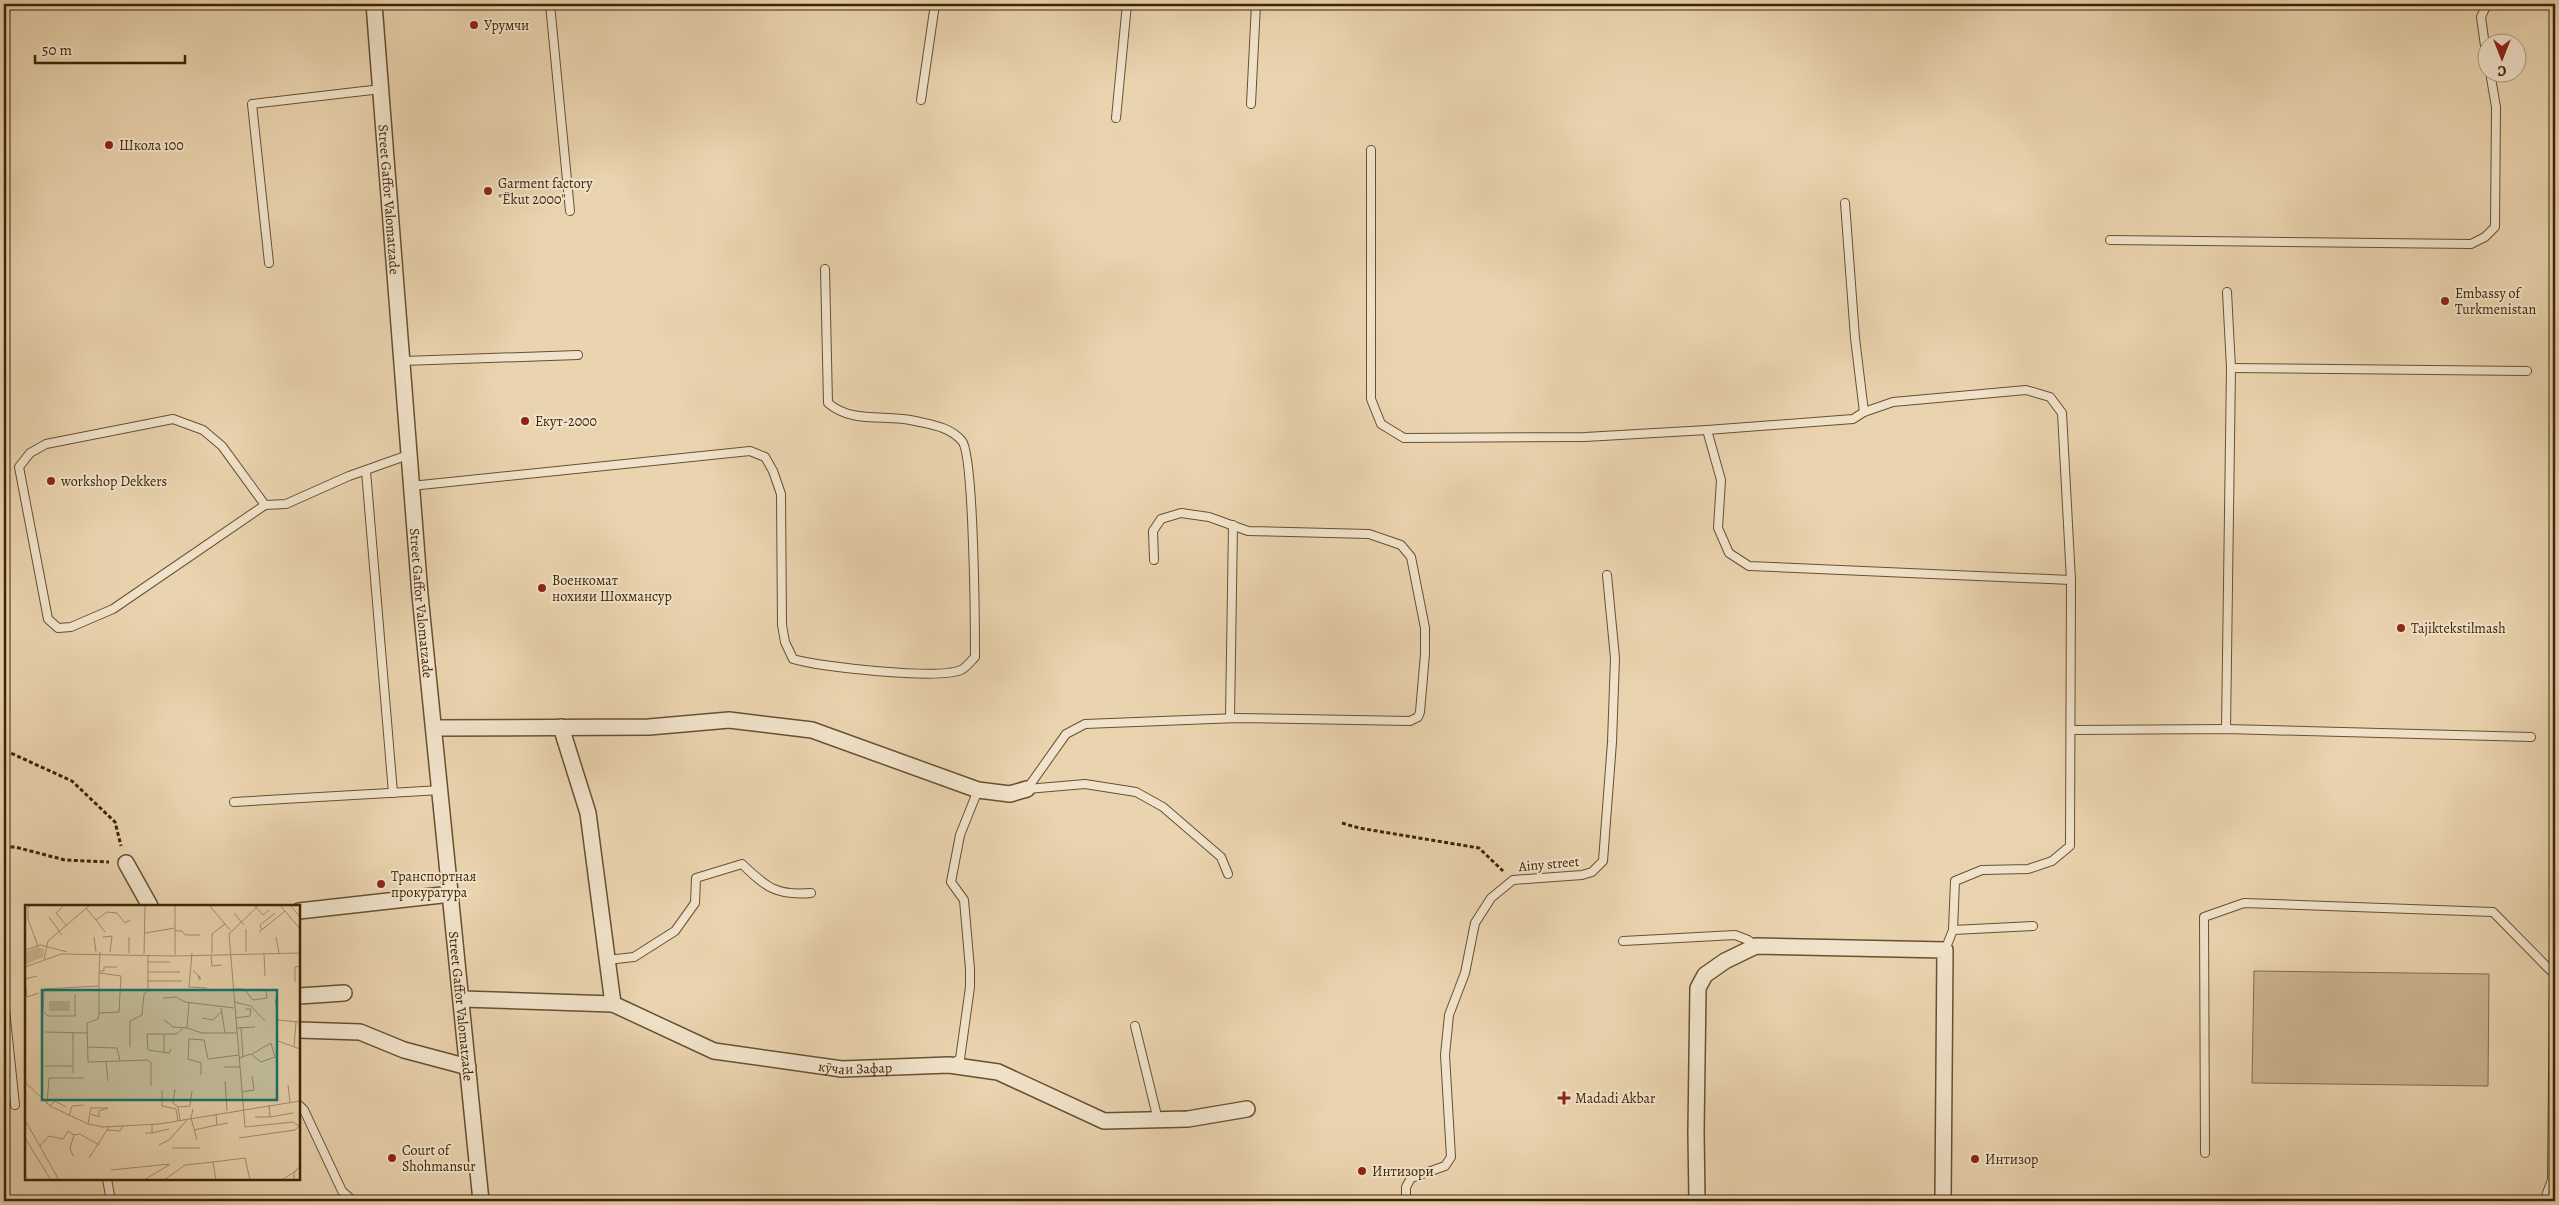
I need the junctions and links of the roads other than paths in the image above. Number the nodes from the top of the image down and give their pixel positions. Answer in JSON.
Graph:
{"nodes":[{"id":1,"x":374,"y":4,"type":"edge"},
{"id":2,"x":550,"y":4,"type":"edge"},
{"id":3,"x":936,"y":4,"type":"edge"},
{"id":4,"x":1127,"y":4,"type":"edge"},
{"id":5,"x":1256,"y":4,"type":"edge"},
{"id":6,"x":2487,"y":4,"type":"edge"},
{"id":7,"x":2483,"y":32,"type":"edge"},
{"id":8,"x":2492,"y":82,"type":"edge"},
{"id":9,"x":381,"y":89,"type":"junction"},
{"id":10,"x":921,"y":100,"type":"dead end"},
{"id":11,"x":1251,"y":104,"type":"dead end"},
{"id":12,"x":1116,"y":118,"type":"dead end"},
{"id":13,"x":1371,"y":150,"type":"dead end"},
{"id":14,"x":1845,"y":203,"type":"dead end"},
{"id":15,"x":570,"y":211,"type":"dead end"},
{"id":16,"x":2110,"y":240,"type":"dead end"},
{"id":17,"x":268,"y":263,"type":"dead end"},
{"id":18,"x":825,"y":269,"type":"dead end"},
{"id":19,"x":2227,"y":292,"type":"dead end"},
{"id":20,"x":578,"y":355,"type":"dead end"},
{"id":21,"x":403,"y":361,"type":"junction"},
{"id":22,"x":2231,"y":368,"type":"junction"},
{"id":23,"x":2528,"y":371,"type":"dead end"},
{"id":24,"x":1864,"y":412,"type":"junction"},
{"id":25,"x":1707,"y":430,"type":"junction"},
{"id":26,"x":408,"y":455,"type":"junction"},
{"id":27,"x":366,"y":471,"type":"junction"},
{"id":28,"x":411,"y":486,"type":"junction"},
{"id":29,"x":265,"y":505,"type":"junction"},
{"id":30,"x":1234,"y":526,"type":"junction"},
{"id":31,"x":1154,"y":560,"type":"dead end"},
{"id":32,"x":1607,"y":575,"type":"dead end"},
{"id":33,"x":2072,"y":580,"type":"junction"},
{"id":34,"x":1230,"y":718,"type":"junction"},
{"id":35,"x":561,"y":726,"type":"junction"},
{"id":36,"x":435,"y":728,"type":"junction"},
{"id":37,"x":2226,"y":728,"type":"junction"},
{"id":38,"x":2072,"y":730,"type":"junction"},
{"id":39,"x":2531,"y":737,"type":"dead end"},
{"id":40,"x":1028,"y":789,"type":"junction"},
{"id":41,"x":441,"y":790,"type":"junction"},
{"id":42,"x":978,"y":790,"type":"junction"},
{"id":43,"x":393,"y":793,"type":"junction"},
{"id":44,"x":234,"y":802,"type":"dead end"},
{"id":45,"x":126,"y":863,"type":"road end"},
{"id":46,"x":1228,"y":874,"type":"dead end"},
{"id":47,"x":811,"y":893,"type":"dead end"},
{"id":48,"x":451,"y":894,"type":"junction"},
{"id":49,"x":149,"y":905,"type":"edge"},
{"id":50,"x":300,"y":912,"type":"edge"},
{"id":51,"x":2033,"y":926,"type":"dead end"},
{"id":52,"x":1953,"y":930,"type":"junction"},
{"id":53,"x":1623,"y":941,"type":"dead end"},
{"id":54,"x":1756,"y":946,"type":"junction"},
{"id":55,"x":1945,"y":950,"type":"junction"},
{"id":56,"x":607,"y":960,"type":"junction"},
{"id":57,"x":344,"y":993,"type":"dead end"},
{"id":58,"x":300,"y":996,"type":"edge"},
{"id":59,"x":462,"y":999,"type":"junction"},
{"id":60,"x":4,"y":1000,"type":"edge"},
{"id":61,"x":612,"y":1004,"type":"junction"},
{"id":62,"x":1134,"y":1026,"type":"dead end"},
{"id":63,"x":300,"y":1030,"type":"edge"},
{"id":64,"x":949,"y":1065,"type":"junction"},
{"id":65,"x":468,"y":1067,"type":"junction"},
{"id":66,"x":15,"y":1105,"type":"dead end"},
{"id":67,"x":300,"y":1106,"type":"edge"},
{"id":68,"x":1247,"y":1109,"type":"dead end"},
{"id":69,"x":1158,"y":1120,"type":"junction"},
{"id":70,"x":2205,"y":1153,"type":"dead end"},
{"id":71,"x":107,"y":1180,"type":"edge"},
{"id":72,"x":111,"y":1201,"type":"edge"},
{"id":73,"x":353,"y":1201,"type":"edge"},
{"id":74,"x":481,"y":1201,"type":"edge"},
{"id":75,"x":1406,"y":1201,"type":"edge"},
{"id":76,"x":1697,"y":1201,"type":"edge"},
{"id":77,"x":1944,"y":1201,"type":"edge"},
{"id":78,"x":2544,"y":1201,"type":"edge"}],
"edges":[{"from":1,"to":9,"type":"street","name":"Street Gaffor Valomatzade"},
{"from":2,"to":15,"type":"lane"},
{"from":3,"to":10,"type":"lane"},
{"from":4,"to":12,"type":"lane"},
{"from":5,"to":11,"type":"lane"},
{"from":6,"to":7,"type":"lane"},
{"from":8,"to":16,"type":"lane"},
{"from":9,"to":17,"type":"lane"},
{"from":9,"to":21,"type":"street","name":"Street Gaffor Valomatzade"},
{"from":13,"to":25,"type":"lane"},
{"from":14,"to":24,"type":"lane"},
{"from":18,"to":28,"type":"lane"},
{"from":19,"to":22,"type":"lane"},
{"from":20,"to":21,"type":"lane"},
{"from":21,"to":26,"type":"street","name":"Street Gaffor Valomatzade"},
{"from":22,"to":23,"type":"lane"},
{"from":22,"to":37,"type":"lane"},
{"from":24,"to":25,"type":"lane"},
{"from":24,"to":33,"type":"lane"},
{"from":25,"to":33,"type":"lane"},
{"from":26,"to":27,"type":"lane"},
{"from":26,"to":28,"type":"street","name":"Street Gaffor Valomatzade"},
{"from":27,"to":29,"type":"lane"},
{"from":27,"to":43,"type":"lane"},
{"from":28,"to":36,"type":"street","name":"Street Gaffor Valomatzade"},
{"from":29,"to":29,"type":"lane"},
{"from":30,"to":31,"type":"lane"},
{"from":30,"to":34,"type":"lane"},
{"from":30,"to":34,"type":"lane"},
{"from":32,"to":75,"type":"lane","name":"Ainy street"},
{"from":33,"to":38,"type":"lane"},
{"from":34,"to":40,"type":"lane"},
{"from":35,"to":36,"type":"street"},
{"from":35,"to":42,"type":"street"},
{"from":35,"to":56,"type":"street"},
{"from":36,"to":41,"type":"street","name":"Street Gaffor Valomatzade"},
{"from":37,"to":38,"type":"lane"},
{"from":37,"to":39,"type":"lane"},
{"from":38,"to":52,"type":"lane"},
{"from":40,"to":42,"type":"street"},
{"from":40,"to":46,"type":"lane"},
{"from":41,"to":43,"type":"lane"},
{"from":41,"to":48,"type":"street","name":"Street Gaffor Valomatzade"},
{"from":42,"to":64,"type":"lane"},
{"from":43,"to":44,"type":"lane"},
{"from":45,"to":49,"type":"street"},
{"from":47,"to":56,"type":"lane"},
{"from":48,"to":50,"type":"street"},
{"from":48,"to":59,"type":"street","name":"Street Gaffor Valomatzade"},
{"from":51,"to":52,"type":"lane"},
{"from":52,"to":55,"type":"lane"},
{"from":53,"to":54,"type":"lane"},
{"from":54,"to":55,"type":"street"},
{"from":54,"to":76,"type":"street"},
{"from":55,"to":77,"type":"street"},
{"from":56,"to":61,"type":"street"},
{"from":57,"to":58,"type":"street"},
{"from":59,"to":61,"type":"street","name":"кӯчаи Зафар"},
{"from":59,"to":65,"type":"street","name":"Street Gaffor Valomatzade"},
{"from":60,"to":66,"type":"lane"},
{"from":61,"to":64,"type":"street","name":"кӯчаи Зафар"},
{"from":62,"to":69,"type":"lane"},
{"from":63,"to":65,"type":"street"},
{"from":64,"to":69,"type":"street","name":"кӯчаи Зафар"},
{"from":65,"to":74,"type":"street","name":"Street Gaffor Valomatzade"},
{"from":67,"to":73,"type":"lane"},
{"from":68,"to":69,"type":"street","name":"кӯчаи Зафар"},
{"from":70,"to":78,"type":"lane"},
{"from":71,"to":72,"type":"lane"}]}
